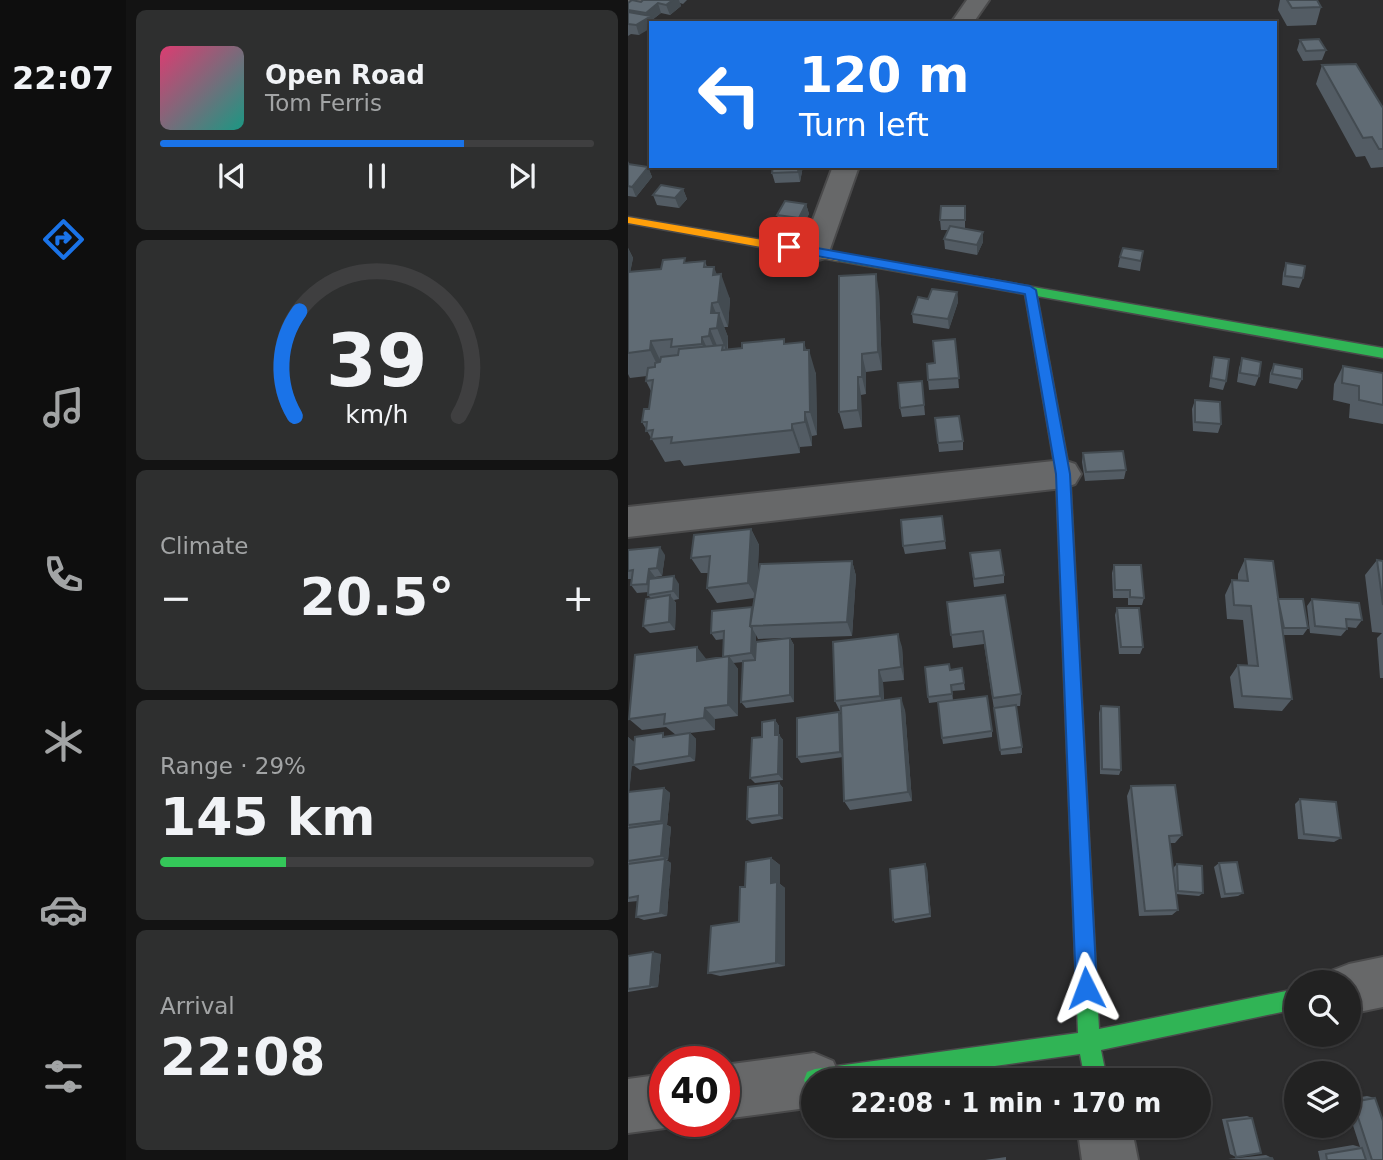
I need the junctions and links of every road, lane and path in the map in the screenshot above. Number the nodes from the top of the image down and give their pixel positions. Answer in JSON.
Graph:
{"nodes":[{"id":1,"x":978,"y":0,"type":"edge"},
{"id":2,"x":963,"y":21,"type":"edge"},
{"id":3,"x":845,"y":168,"type":"edge"},
{"id":4,"x":628,"y":220,"type":"edge"},
{"id":5,"x":815,"y":252,"type":"junction"},
{"id":6,"x":1030,"y":290,"type":"junction"},
{"id":7,"x":1383,"y":353,"type":"edge"},
{"id":8,"x":1063,"y":474,"type":"junction"},
{"id":9,"x":628,"y":522,"type":"edge"},
{"id":10,"x":1383,"y":982,"type":"edge"},
{"id":11,"x":1361,"y":987,"type":"edge"},
{"id":12,"x":1284,"y":1001,"type":"edge"},
{"id":13,"x":1089,"y":1042,"type":"junction"},
{"id":14,"x":901,"y":1068,"type":"edge"},
{"id":15,"x":1094,"y":1068,"type":"edge"},
{"id":16,"x":801,"y":1082,"type":"edge"},
{"id":17,"x":740,"y":1090,"type":"edge"},
{"id":18,"x":649,"y":1103,"type":"edge"},
{"id":19,"x":628,"y":1106,"type":"edge"},
{"id":20,"x":1106,"y":1138,"type":"edge"},
{"id":21,"x":1110,"y":1160,"type":"edge"}],
"edges":[{"from":1,"to":2,"type":"street"},
{"from":3,"to":5,"type":"street"},
{"from":4,"to":5,"type":"street"},
{"from":5,"to":6,"type":"street"},
{"from":6,"to":7,"type":"street"},
{"from":6,"to":8,"type":"street"},
{"from":8,"to":9,"type":"street"},
{"from":8,"to":13,"type":"street"},
{"from":10,"to":11,"type":"street"},
{"from":12,"to":13,"type":"street"},
{"from":13,"to":14,"type":"street"},
{"from":13,"to":15,"type":"street"},
{"from":16,"to":17,"type":"street"},
{"from":18,"to":19,"type":"street"},
{"from":20,"to":21,"type":"street"}]}
